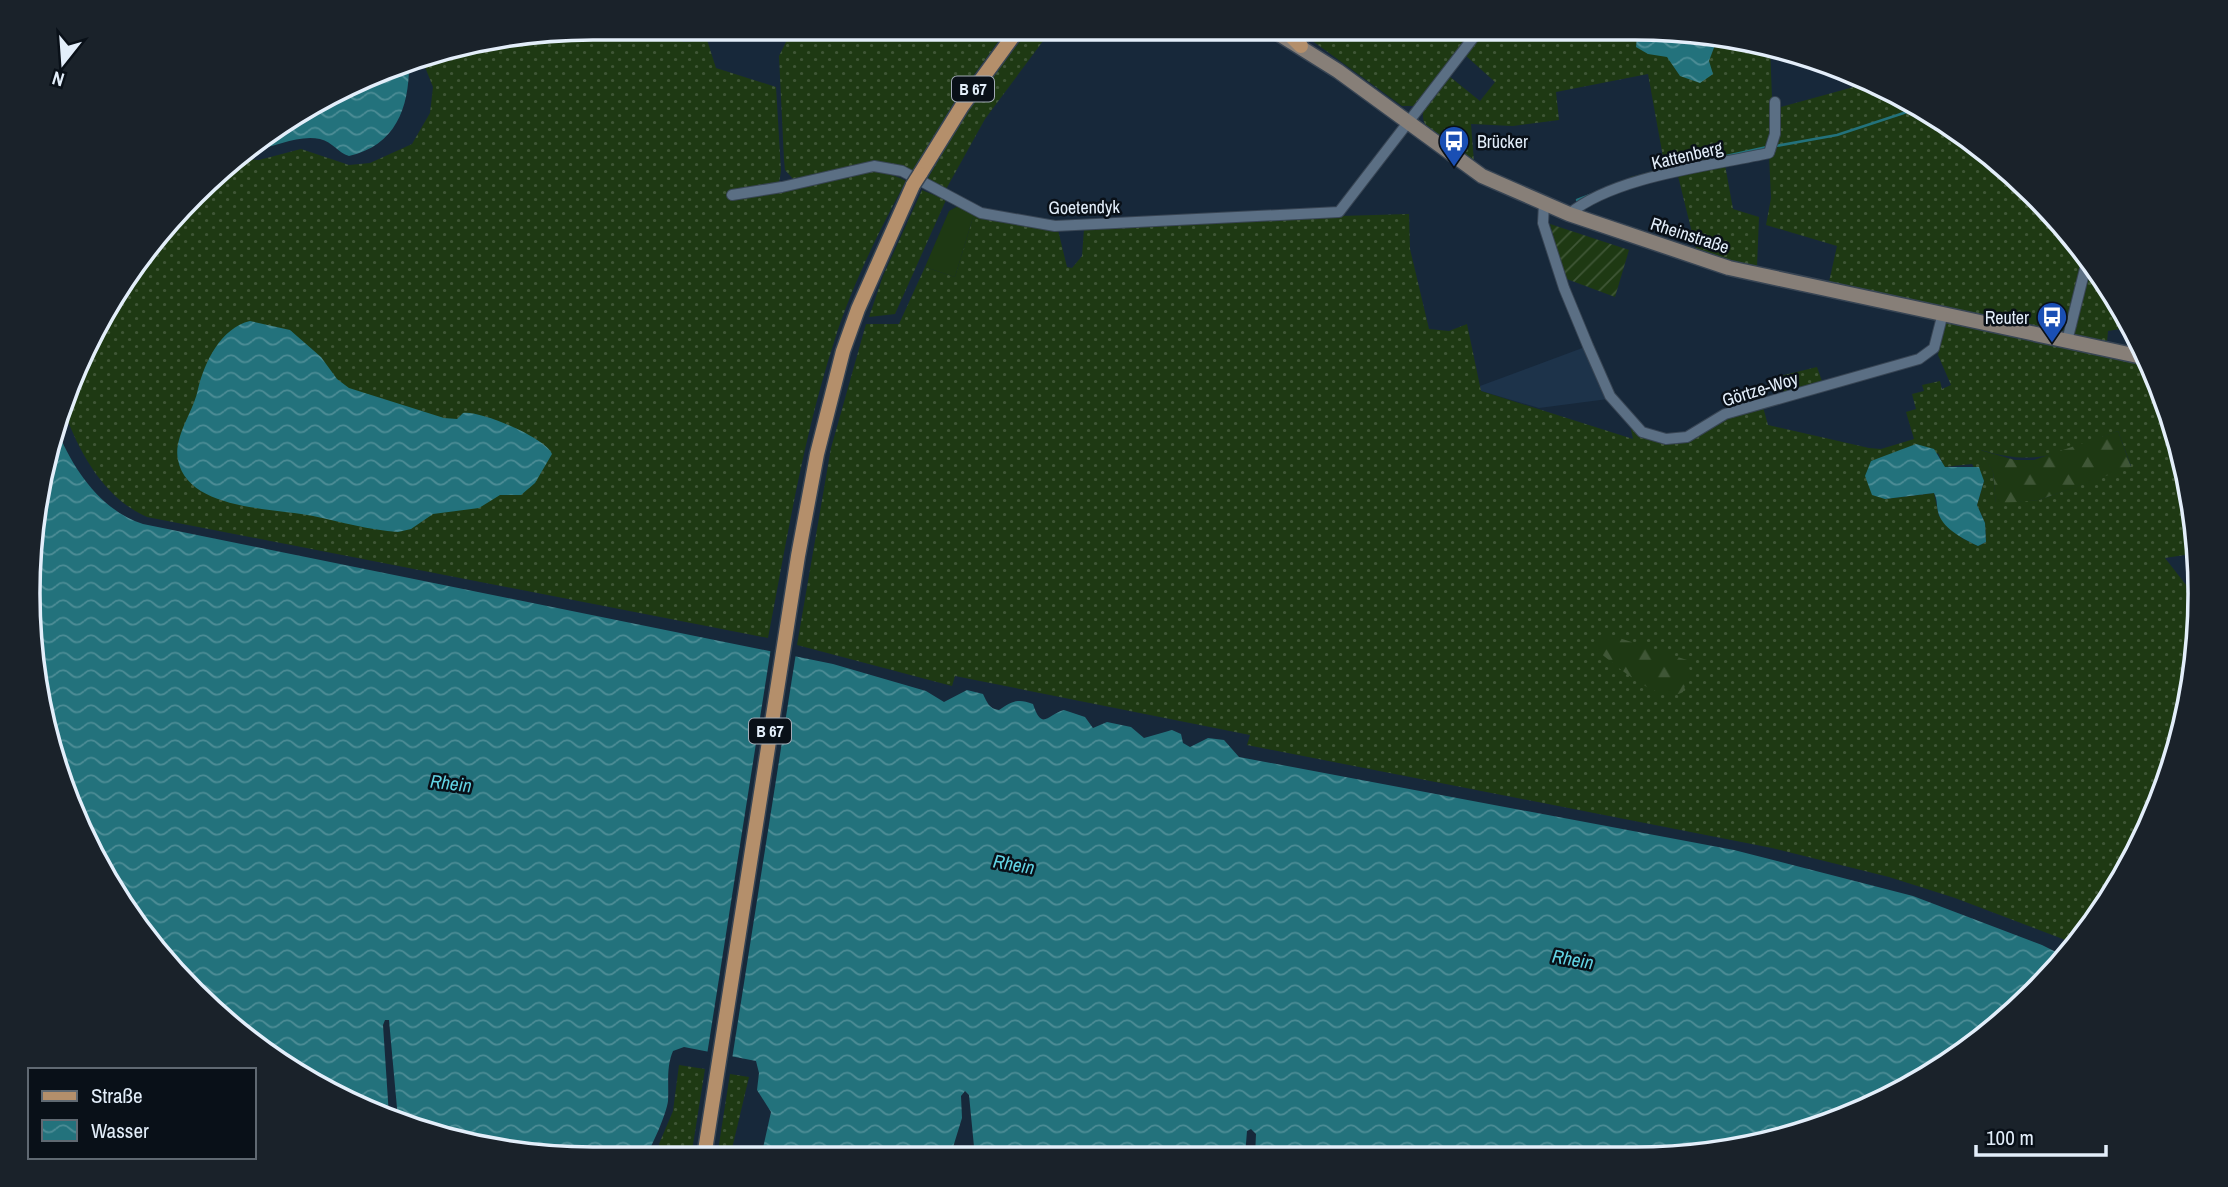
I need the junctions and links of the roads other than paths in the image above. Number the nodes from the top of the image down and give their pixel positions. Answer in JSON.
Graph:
{"nodes":[{"id":1,"x":1011,"y":40,"type":"edge"},
{"id":2,"x":1290,"y":40,"type":"edge"},
{"id":3,"x":1295,"y":40,"type":"edge"},
{"id":4,"x":1471,"y":40,"type":"edge"},
{"id":5,"x":1301,"y":46,"type":"junction"},
{"id":6,"x":1775,"y":102,"type":"dead end"},
{"id":7,"x":1408,"y":122,"type":"junction"},
{"id":8,"x":732,"y":195,"type":"dead end"},
{"id":9,"x":1545,"y":204,"type":"junction"},
{"id":10,"x":1569,"y":214,"type":"junction"},
{"id":11,"x":2084,"y":272,"type":"edge"},
{"id":12,"x":1943,"y":313,"type":"junction"},
{"id":13,"x":2067,"y":341,"type":"junction"},
{"id":14,"x":2134,"y":355,"type":"edge"},
{"id":15,"x":706,"y":1147,"type":"edge"}],
"edges":[{"from":1,"to":15,"type":"main road","number":"B 67"},
{"from":2,"to":5,"type":"main road","name":"Rheinstraße"},
{"from":3,"to":5,"type":"main road"},
{"from":4,"to":7,"type":"street","name":"Goetendyk"},
{"from":5,"to":7,"type":"main road","name":"Rheinstraße"},
{"from":6,"to":10,"type":"street","name":"Kattenberg"},
{"from":7,"to":8,"type":"street","name":"Goetendyk"},
{"from":7,"to":9,"type":"main road","name":"Rheinstraße"},
{"from":9,"to":10,"type":"main road","name":"Rheinstraße"},
{"from":9,"to":12,"type":"street","name":"Görtze-Woy"},
{"from":10,"to":12,"type":"main road","name":"Rheinstraße"},
{"from":11,"to":13,"type":"street"},
{"from":12,"to":13,"type":"main road","name":"Rheinstraße"},
{"from":13,"to":14,"type":"main road","name":"Rheinstraße"}]}
